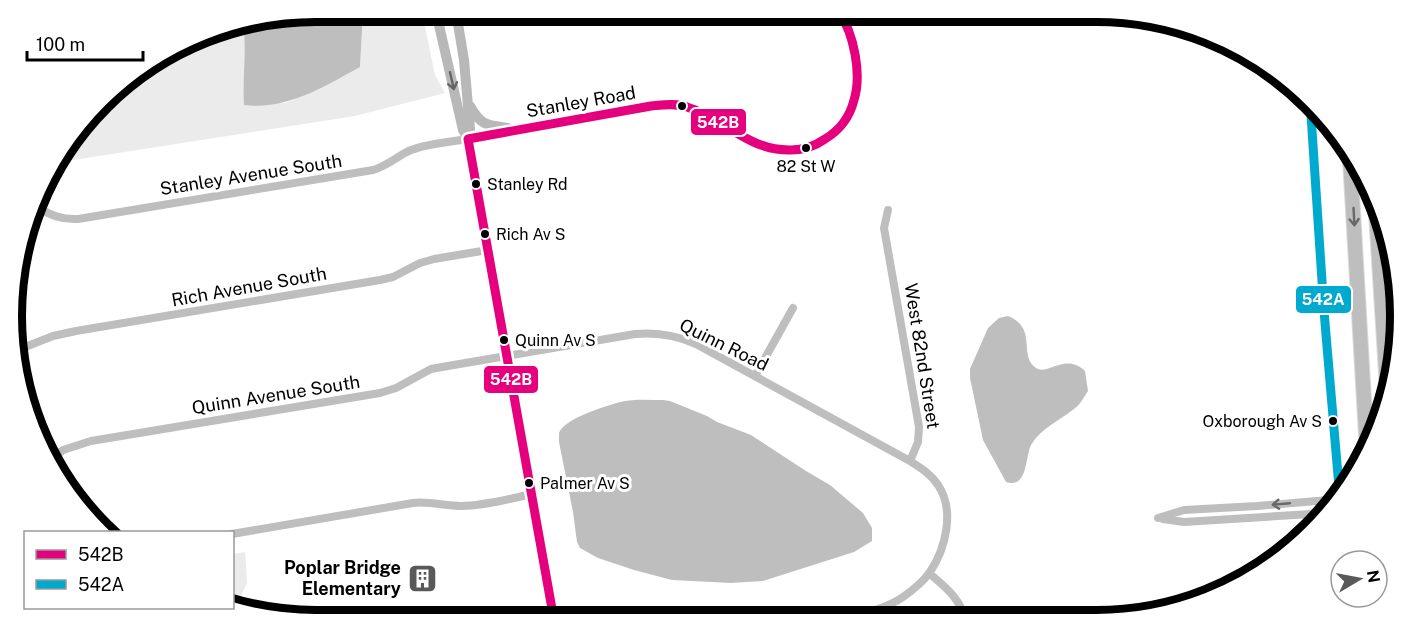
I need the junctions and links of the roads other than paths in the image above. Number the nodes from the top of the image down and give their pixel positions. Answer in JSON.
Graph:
{"nodes":[{"id":1,"x":438,"y":22,"type":"edge"},
{"id":2,"x":458,"y":22,"type":"edge"},
{"id":3,"x":846,"y":22,"type":"edge"},
{"id":4,"x":468,"y":103,"type":"junction"},
{"id":5,"x":1311,"y":116,"type":"edge"},
{"id":6,"x":518,"y":130,"type":"junction"},
{"id":7,"x":468,"y":139,"type":"junction"},
{"id":8,"x":1351,"y":169,"type":"edge"},
{"id":9,"x":43,"y":210,"type":"edge"},
{"id":10,"x":888,"y":210,"type":"dead end"},
{"id":11,"x":1377,"y":229,"type":"edge"},
{"id":12,"x":488,"y":250,"type":"junction"},
{"id":13,"x":793,"y":308,"type":"dead end"},
{"id":14,"x":24,"y":347,"type":"edge"},
{"id":15,"x":507,"y":356,"type":"junction"},
{"id":16,"x":1386,"y":369,"type":"edge"},
{"id":17,"x":755,"y":376,"type":"junction"},
{"id":18,"x":1366,"y":434,"type":"edge"},
{"id":19,"x":57,"y":455,"type":"edge"},
{"id":20,"x":910,"y":461,"type":"junction"},
{"id":21,"x":1339,"y":483,"type":"edge"},
{"id":22,"x":532,"y":494,"type":"junction"},
{"id":23,"x":1326,"y":500,"type":"edge"},
{"id":24,"x":1314,"y":514,"type":"edge"},
{"id":25,"x":234,"y":534,"type":"edge"},
{"id":26,"x":929,"y":573,"type":"junction"},
{"id":27,"x":552,"y":610,"type":"edge"},
{"id":28,"x":872,"y":610,"type":"edge"},
{"id":29,"x":962,"y":610,"type":"edge"}],
"edges":[{"from":1,"to":7,"type":"street","one_way":true},
{"from":2,"to":4,"type":"street"},
{"from":3,"to":6,"type":"street","name":"Stanley Road"},
{"from":4,"to":6,"type":"street"},
{"from":4,"to":7,"type":"street"},
{"from":5,"to":21,"type":"street"},
{"from":6,"to":7,"type":"street","name":"Stanley Road"},
{"from":7,"to":9,"type":"street","name":"Stanley Avenue South"},
{"from":7,"to":12,"type":"street"},
{"from":8,"to":18,"type":"highway","one_way":true},
{"from":10,"to":20,"type":"street","name":"West 82nd Street"},
{"from":11,"to":16,"type":"highway"},
{"from":12,"to":14,"type":"street","name":"Rich Avenue South"},
{"from":12,"to":15,"type":"street"},
{"from":13,"to":17,"type":"street"},
{"from":15,"to":17,"type":"street","name":"Quinn Road"},
{"from":15,"to":19,"type":"street","name":"Quinn Avenue South"},
{"from":15,"to":22,"type":"street"},
{"from":17,"to":20,"type":"street","name":"Quinn Road"},
{"from":20,"to":26,"type":"street"},
{"from":22,"to":25,"type":"street"},
{"from":22,"to":27,"type":"street"},
{"from":23,"to":24,"type":"street","one_way":true},
{"from":26,"to":28,"type":"street"},
{"from":26,"to":29,"type":"street"}]}
